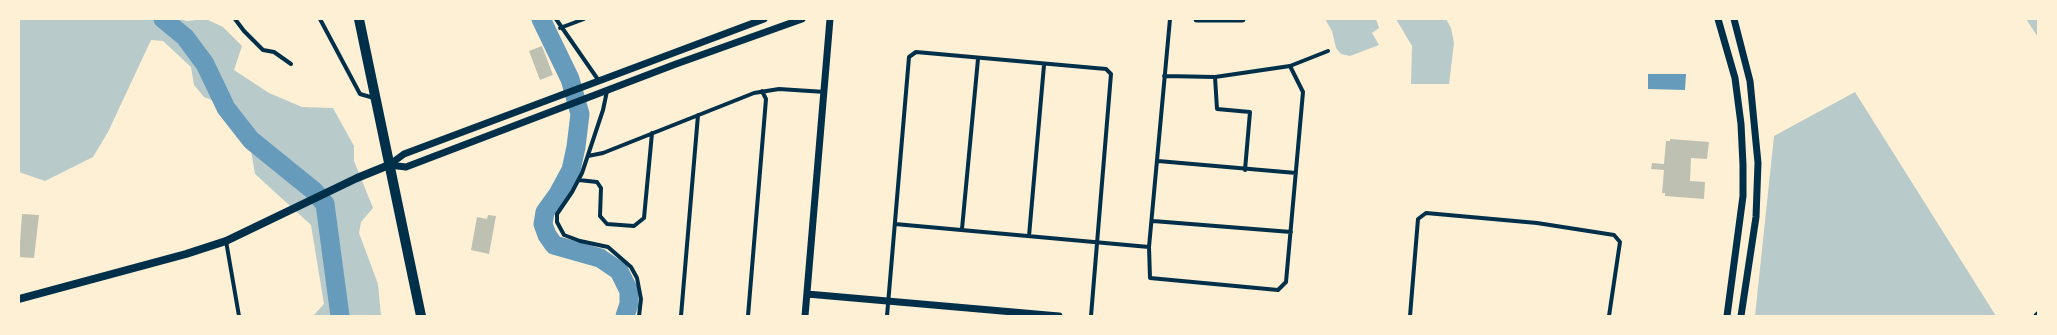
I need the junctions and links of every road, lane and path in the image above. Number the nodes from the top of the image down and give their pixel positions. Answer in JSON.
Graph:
{"nodes":[{"id":1,"x":235,"y":19,"type":"edge"},
{"id":2,"x":320,"y":19,"type":"edge"},
{"id":3,"x":360,"y":19,"type":"edge"},
{"id":4,"x":556,"y":19,"type":"edge"},
{"id":5,"x":584,"y":19,"type":"edge"},
{"id":6,"x":764,"y":19,"type":"edge"},
{"id":7,"x":802,"y":19,"type":"edge"},
{"id":8,"x":830,"y":19,"type":"edge"},
{"id":9,"x":1170,"y":19,"type":"edge"},
{"id":10,"x":1196,"y":19,"type":"edge"},
{"id":11,"x":1242,"y":19,"type":"edge"},
{"id":12,"x":1718,"y":19,"type":"edge"},
{"id":13,"x":1734,"y":19,"type":"edge"},
{"id":14,"x":560,"y":28,"type":"junction"},
{"id":15,"x":1328,"y":50,"type":"dead end"},
{"id":16,"x":978,"y":59,"type":"junction"},
{"id":17,"x":291,"y":64,"type":"dead end"},
{"id":18,"x":1044,"y":65,"type":"junction"},
{"id":19,"x":1290,"y":66,"type":"junction"},
{"id":20,"x":1164,"y":76,"type":"junction"},
{"id":21,"x":1215,"y":77,"type":"junction"},
{"id":22,"x":599,"y":81,"type":"junction"},
{"id":23,"x":607,"y":91,"type":"junction"},
{"id":24,"x":762,"y":91,"type":"junction"},
{"id":25,"x":825,"y":92,"type":"junction"},
{"id":26,"x":375,"y":98,"type":"junction"},
{"id":27,"x":698,"y":115,"type":"junction"},
{"id":28,"x":652,"y":133,"type":"junction"},
{"id":29,"x":588,"y":156,"type":"junction"},
{"id":30,"x":1158,"y":161,"type":"junction"},
{"id":31,"x":389,"y":165,"type":"junction"},
{"id":32,"x":1245,"y":170,"type":"junction"},
{"id":33,"x":1296,"y":173,"type":"junction"},
{"id":34,"x":579,"y":180,"type":"junction"},
{"id":35,"x":1153,"y":221,"type":"junction"},
{"id":36,"x":895,"y":224,"type":"junction"},
{"id":37,"x":962,"y":229,"type":"junction"},
{"id":38,"x":1291,"y":232,"type":"junction"},
{"id":39,"x":1029,"y":236,"type":"junction"},
{"id":40,"x":226,"y":241,"type":"junction"},
{"id":41,"x":1098,"y":243,"type":"junction"},
{"id":42,"x":1149,"y":247,"type":"junction"},
{"id":43,"x":807,"y":294,"type":"junction"},
{"id":44,"x":19,"y":299,"type":"edge"},
{"id":45,"x":888,"y":301,"type":"junction"},
{"id":46,"x":239,"y":316,"type":"edge"},
{"id":47,"x":421,"y":316,"type":"edge"},
{"id":48,"x":639,"y":316,"type":"edge"},
{"id":49,"x":680,"y":316,"type":"edge"},
{"id":50,"x":748,"y":316,"type":"edge"},
{"id":51,"x":805,"y":316,"type":"edge"},
{"id":52,"x":887,"y":316,"type":"edge"},
{"id":53,"x":1060,"y":316,"type":"edge"},
{"id":54,"x":1091,"y":316,"type":"edge"},
{"id":55,"x":1410,"y":316,"type":"edge"},
{"id":56,"x":1609,"y":316,"type":"edge"},
{"id":57,"x":1727,"y":316,"type":"edge"},
{"id":58,"x":1742,"y":316,"type":"edge"}],
"edges":[{"from":1,"to":17,"type":"street"},
{"from":2,"to":26,"type":"street"},
{"from":3,"to":26,"type":"main road"},
{"from":4,"to":14,"type":"street"},
{"from":5,"to":14,"type":"street"},
{"from":6,"to":22,"type":"street"},
{"from":7,"to":23,"type":"street"},
{"from":8,"to":25,"type":"street"},
{"from":9,"to":20,"type":"street"},
{"from":10,"to":11,"type":"street"},
{"from":12,"to":57,"type":"street"},
{"from":13,"to":58,"type":"street"},
{"from":14,"to":22,"type":"street"},
{"from":15,"to":19,"type":"street"},
{"from":16,"to":18,"type":"street"},
{"from":16,"to":36,"type":"street"},
{"from":16,"to":37,"type":"street"},
{"from":18,"to":39,"type":"street"},
{"from":18,"to":41,"type":"street"},
{"from":19,"to":21,"type":"street"},
{"from":19,"to":33,"type":"street"},
{"from":20,"to":21,"type":"street"},
{"from":20,"to":30,"type":"street"},
{"from":21,"to":32,"type":"street"},
{"from":22,"to":31,"type":"street"},
{"from":23,"to":29,"type":"street"},
{"from":23,"to":31,"type":"street"},
{"from":24,"to":25,"type":"street"},
{"from":24,"to":27,"type":"street"},
{"from":24,"to":50,"type":"street"},
{"from":25,"to":43,"type":"street"},
{"from":26,"to":31,"type":"main road"},
{"from":27,"to":28,"type":"street"},
{"from":27,"to":49,"type":"street"},
{"from":28,"to":29,"type":"street"},
{"from":28,"to":34,"type":"street"},
{"from":29,"to":34,"type":"street"},
{"from":30,"to":32,"type":"street"},
{"from":30,"to":35,"type":"street"},
{"from":31,"to":40,"type":"main road"},
{"from":31,"to":47,"type":"main road"},
{"from":32,"to":33,"type":"street"},
{"from":33,"to":38,"type":"street"},
{"from":34,"to":48,"type":"street"},
{"from":35,"to":38,"type":"street"},
{"from":35,"to":42,"type":"street"},
{"from":36,"to":37,"type":"street"},
{"from":36,"to":45,"type":"street"},
{"from":37,"to":39,"type":"street"},
{"from":38,"to":42,"type":"street"},
{"from":39,"to":41,"type":"street"},
{"from":40,"to":44,"type":"main road"},
{"from":40,"to":46,"type":"street"},
{"from":41,"to":42,"type":"street"},
{"from":41,"to":54,"type":"street"},
{"from":43,"to":45,"type":"street"},
{"from":43,"to":51,"type":"street"},
{"from":45,"to":52,"type":"street"},
{"from":45,"to":53,"type":"street"},
{"from":55,"to":56,"type":"street"}]}
